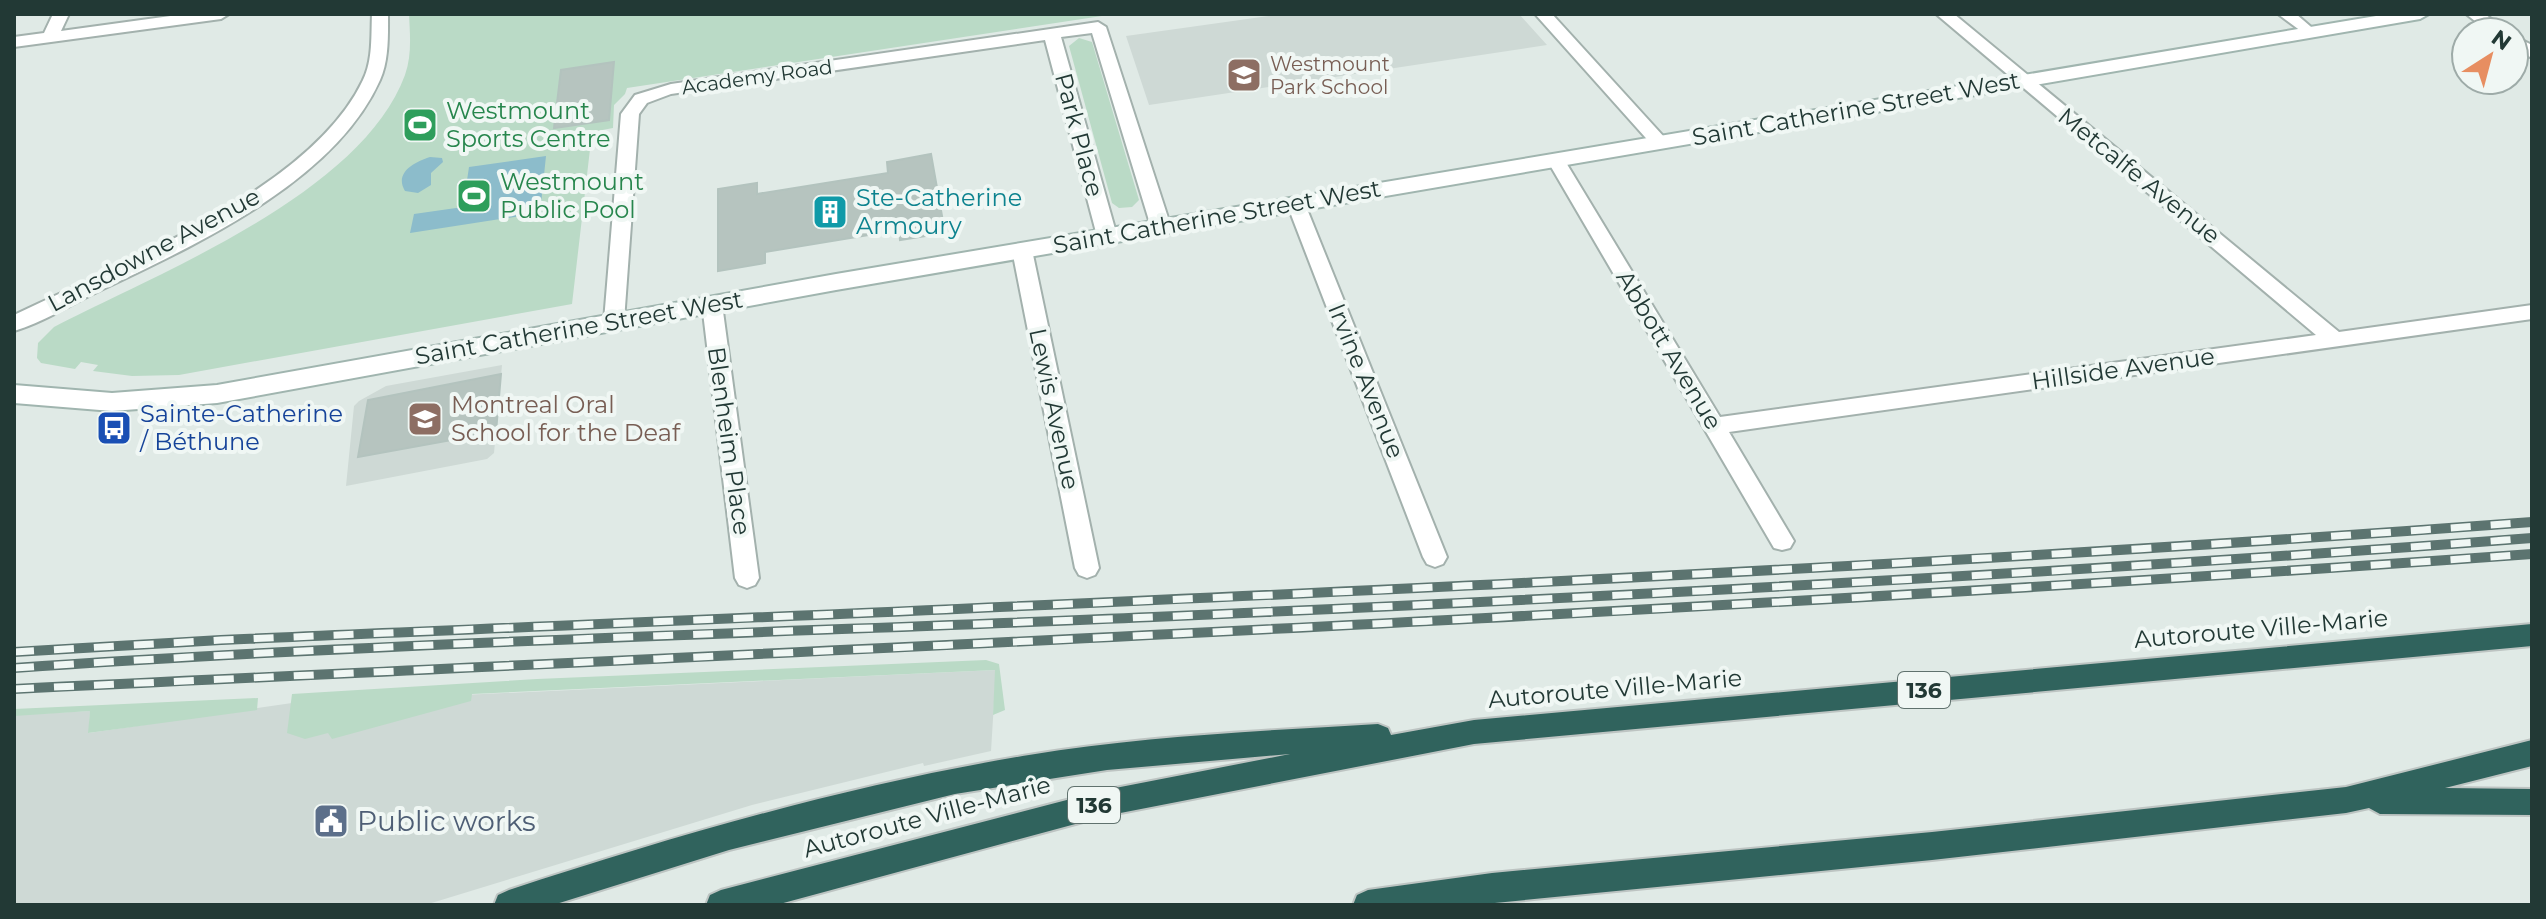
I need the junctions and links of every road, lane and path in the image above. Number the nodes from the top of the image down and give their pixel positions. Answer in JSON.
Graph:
{"nodes":[{"id":1,"x":61,"y":14,"type":"edge"},
{"id":2,"x":221,"y":14,"type":"edge"},
{"id":3,"x":380,"y":14,"type":"edge"},
{"id":4,"x":1543,"y":14,"type":"edge"},
{"id":5,"x":1944,"y":14,"type":"edge"},
{"id":6,"x":2286,"y":14,"type":"edge"},
{"id":7,"x":2420,"y":14,"type":"edge"},
{"id":8,"x":1098,"y":27,"type":"joint"},
{"id":9,"x":2309,"y":32,"type":"junction"},
{"id":10,"x":1052,"y":34,"type":"junction"},
{"id":11,"x":50,"y":37,"type":"junction"},
{"id":12,"x":14,"y":42,"type":"edge"},
{"id":13,"x":2024,"y":81,"type":"junction"},
{"id":14,"x":1659,"y":142,"type":"junction"},
{"id":15,"x":1556,"y":160,"type":"junction"},
{"id":16,"x":1296,"y":204,"type":"junction"},
{"id":17,"x":1161,"y":227,"type":"junction"},
{"id":18,"x":1107,"y":236,"type":"junction"},
{"id":19,"x":1022,"y":250,"type":"junction"},
{"id":20,"x":712,"y":304,"type":"junction"},
{"id":21,"x":2532,"y":312,"type":"edge"},
{"id":22,"x":614,"y":321,"type":"junction"},
{"id":23,"x":14,"y":324,"type":"edge"},
{"id":24,"x":2334,"y":339,"type":"junction"},
{"id":25,"x":14,"y":394,"type":"edge"},
{"id":26,"x":1715,"y":426,"type":"junction"},
{"id":27,"x":1782,"y":541,"type":"dead end"},
{"id":28,"x":1435,"y":557,"type":"dead end"},
{"id":29,"x":1087,"y":568,"type":"dead end"},
{"id":30,"x":747,"y":578,"type":"dead end"},
{"id":31,"x":2532,"y":635,"type":"edge"},
{"id":32,"x":1474,"y":732,"type":"junction"},
{"id":33,"x":2532,"y":753,"type":"edge"},
{"id":34,"x":2346,"y":800,"type":"junction"},
{"id":35,"x":2532,"y":802,"type":"edge"},
{"id":36,"x":509,"y":905,"type":"edge"},
{"id":37,"x":721,"y":905,"type":"edge"},
{"id":38,"x":1368,"y":905,"type":"edge"}],
"edges":[{"from":1,"to":11,"type":"street"},
{"from":2,"to":11,"type":"street"},
{"from":3,"to":23,"type":"street","name":"Lansdowne Avenue"},
{"from":4,"to":14,"type":"street"},
{"from":5,"to":13,"type":"street","name":"Metcalfe Avenue"},
{"from":6,"to":9,"type":"street"},
{"from":7,"to":9,"type":"main road","name":"Saint Catherine Street West"},
{"from":8,"to":10,"type":"street","name":"Academy Road"},
{"from":8,"to":17,"type":"street","name":"Park Place"},
{"from":9,"to":13,"type":"main road","name":"Saint Catherine Street West"},
{"from":10,"to":18,"type":"street","name":"Park Place"},
{"from":10,"to":22,"type":"street","name":"Academy Road"},
{"from":11,"to":12,"type":"street"},
{"from":13,"to":14,"type":"main road","name":"Saint Catherine Street West"},
{"from":13,"to":24,"type":"street","name":"Metcalfe Avenue"},
{"from":14,"to":15,"type":"main road","name":"Saint Catherine Street West"},
{"from":15,"to":16,"type":"main road","name":"Saint Catherine Street West"},
{"from":15,"to":26,"type":"street","name":"Abbott Avenue"},
{"from":16,"to":17,"type":"main road","name":"Saint Catherine Street West"},
{"from":16,"to":28,"type":"street","name":"Irvine Avenue"},
{"from":17,"to":18,"type":"main road","name":"Saint Catherine Street West"},
{"from":18,"to":19,"type":"main road","name":"Saint Catherine Street West"},
{"from":19,"to":20,"type":"main road","name":"Saint Catherine Street West"},
{"from":19,"to":29,"type":"street","name":"Lewis Avenue"},
{"from":20,"to":22,"type":"main road","name":"Saint Catherine Street West"},
{"from":20,"to":30,"type":"street","name":"Blenheim Place"},
{"from":21,"to":24,"type":"street","name":"Hillside Avenue"},
{"from":22,"to":25,"type":"main road","name":"Saint Catherine Street West"},
{"from":24,"to":26,"type":"street","name":"Hillside Avenue"},
{"from":26,"to":27,"type":"street","name":"Abbott Avenue"},
{"from":31,"to":32,"type":"highway","name":"Autoroute Ville-Marie","number":"136"},
{"from":32,"to":36,"type":"highway"},
{"from":32,"to":37,"type":"highway","name":"Autoroute Ville-Marie","number":"136"},
{"from":33,"to":34,"type":"highway"},
{"from":34,"to":35,"type":"highway"},
{"from":34,"to":38,"type":"highway"}]}
